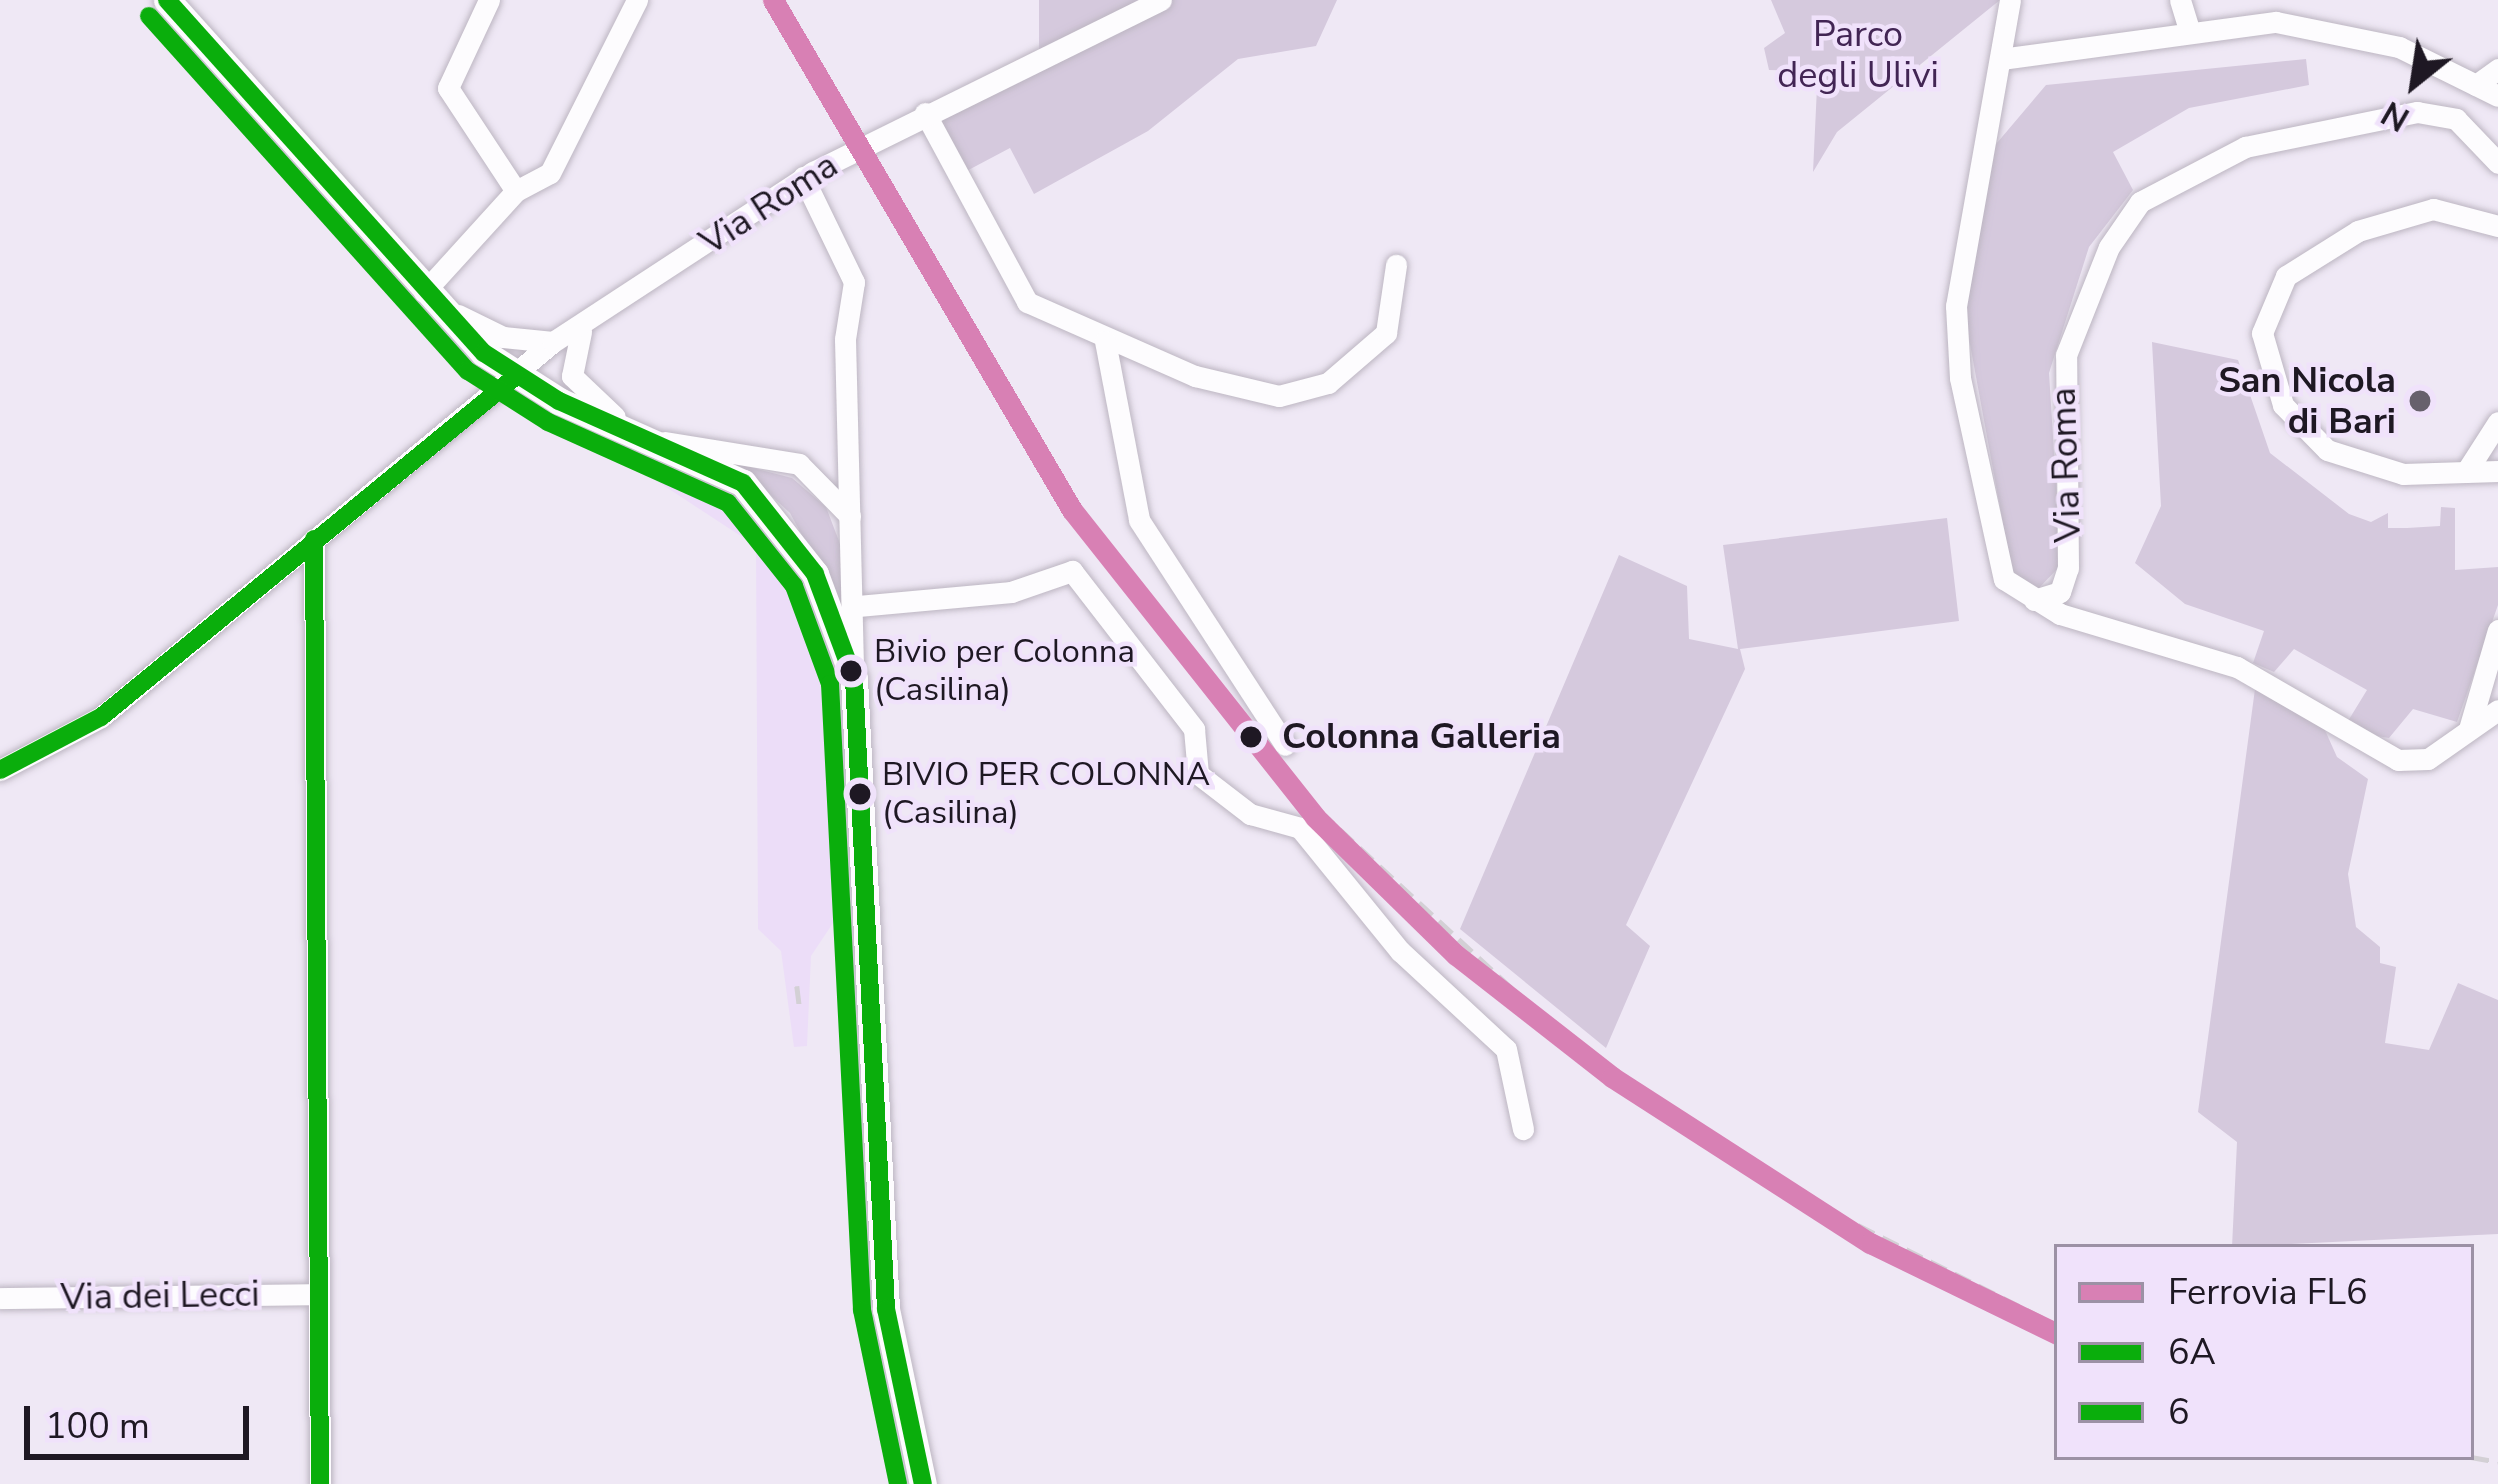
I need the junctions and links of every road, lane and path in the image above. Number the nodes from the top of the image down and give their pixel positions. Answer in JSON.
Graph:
{"nodes":[{"id":1,"x":167,"y":0,"type":"edge"},
{"id":2,"x":489,"y":0,"type":"edge"},
{"id":3,"x":637,"y":0,"type":"edge"},
{"id":4,"x":1161,"y":0,"type":"edge"},
{"id":5,"x":2010,"y":0,"type":"edge"},
{"id":6,"x":2180,"y":0,"type":"edge"},
{"id":7,"x":2189,"y":29,"type":"junction"},
{"id":8,"x":2001,"y":59,"type":"junction"},
{"id":9,"x":2498,"y":69,"type":"edge"},
{"id":10,"x":2476,"y":85,"type":"junction"},
{"id":11,"x":2498,"y":96,"type":"edge"},
{"id":12,"x":925,"y":113,"type":"junction"},
{"id":13,"x":2498,"y":163,"type":"edge"},
{"id":14,"x":803,"y":177,"type":"junction"},
{"id":15,"x":516,"y":190,"type":"junction"},
{"id":16,"x":2498,"y":226,"type":"edge"},
{"id":17,"x":1396,"y":266,"type":"dead end"},
{"id":18,"x":427,"y":295,"type":"junction"},
{"id":19,"x":580,"y":332,"type":"junction"},
{"id":20,"x":1105,"y":341,"type":"junction"},
{"id":21,"x":554,"y":343,"type":"junction"},
{"id":22,"x":515,"y":376,"type":"junction"},
{"id":23,"x":2498,"y":422,"type":"edge"},
{"id":24,"x":633,"y":429,"type":"junction"},
{"id":25,"x":665,"y":442,"type":"junction"},
{"id":26,"x":2498,"y":471,"type":"edge"},
{"id":27,"x":2466,"y":472,"type":"junction"},
{"id":28,"x":854,"y":521,"type":"junction"},
{"id":29,"x":314,"y":538,"type":"junction"},
{"id":30,"x":2035,"y":600,"type":"junction"},
{"id":31,"x":858,"y":606,"type":"junction"},
{"id":32,"x":2498,"y":630,"type":"edge"},
{"id":33,"x":852,"y":670,"type":"junction"},
{"id":34,"x":2498,"y":710,"type":"edge"},
{"id":35,"x":2469,"y":729,"type":"junction"},
{"id":36,"x":1285,"y":745,"type":"dead end"},
{"id":37,"x":0,"y":770,"type":"edge"},
{"id":38,"x":1523,"y":1129,"type":"dead end"},
{"id":39,"x":320,"y":1294,"type":"junction"},
{"id":40,"x":0,"y":1298,"type":"edge"},
{"id":41,"x":320,"y":1484,"type":"edge"},
{"id":42,"x":923,"y":1484,"type":"edge"}],
"edges":[{"from":1,"to":18,"type":"main road"},
{"from":2,"to":15,"type":"street"},
{"from":3,"to":15,"type":"street"},
{"from":4,"to":12,"type":"street","name":"Via Roma"},
{"from":5,"to":8,"type":"street","name":"Via Roma"},
{"from":6,"to":7,"type":"street"},
{"from":7,"to":8,"type":"street"},
{"from":7,"to":10,"type":"street"},
{"from":8,"to":30,"type":"street","name":"Via Roma"},
{"from":9,"to":10,"type":"street"},
{"from":10,"to":11,"type":"street"},
{"from":12,"to":14,"type":"street","name":"Via Roma"},
{"from":12,"to":20,"type":"street"},
{"from":13,"to":30,"type":"street","name":"Via Roma"},
{"from":14,"to":19,"type":"street","name":"Via Roma"},
{"from":14,"to":28,"type":"street"},
{"from":15,"to":18,"type":"street"},
{"from":16,"to":27,"type":"street"},
{"from":17,"to":20,"type":"street"},
{"from":18,"to":21,"type":"street"},
{"from":18,"to":22,"type":"main road"},
{"from":19,"to":21,"type":"street","name":"Via Roma"},
{"from":19,"to":22,"type":"street","name":"Via Roma"},
{"from":19,"to":24,"type":"street"},
{"from":20,"to":36,"type":"street"},
{"from":21,"to":22,"type":"street","name":"Via Roma"},
{"from":22,"to":24,"type":"main road"},
{"from":22,"to":29,"type":"street"},
{"from":23,"to":27,"type":"street"},
{"from":24,"to":25,"type":"main road"},
{"from":25,"to":28,"type":"street"},
{"from":25,"to":33,"type":"main road"},
{"from":26,"to":27,"type":"street"},
{"from":28,"to":31,"type":"street"},
{"from":29,"to":37,"type":"street"},
{"from":29,"to":39,"type":"street"},
{"from":30,"to":35,"type":"street"},
{"from":31,"to":33,"type":"street"},
{"from":31,"to":38,"type":"street"},
{"from":32,"to":35,"type":"street"},
{"from":33,"to":42,"type":"main road"},
{"from":34,"to":35,"type":"street"},
{"from":39,"to":40,"type":"street","name":"Via dei Lecci"},
{"from":39,"to":41,"type":"street"}]}
